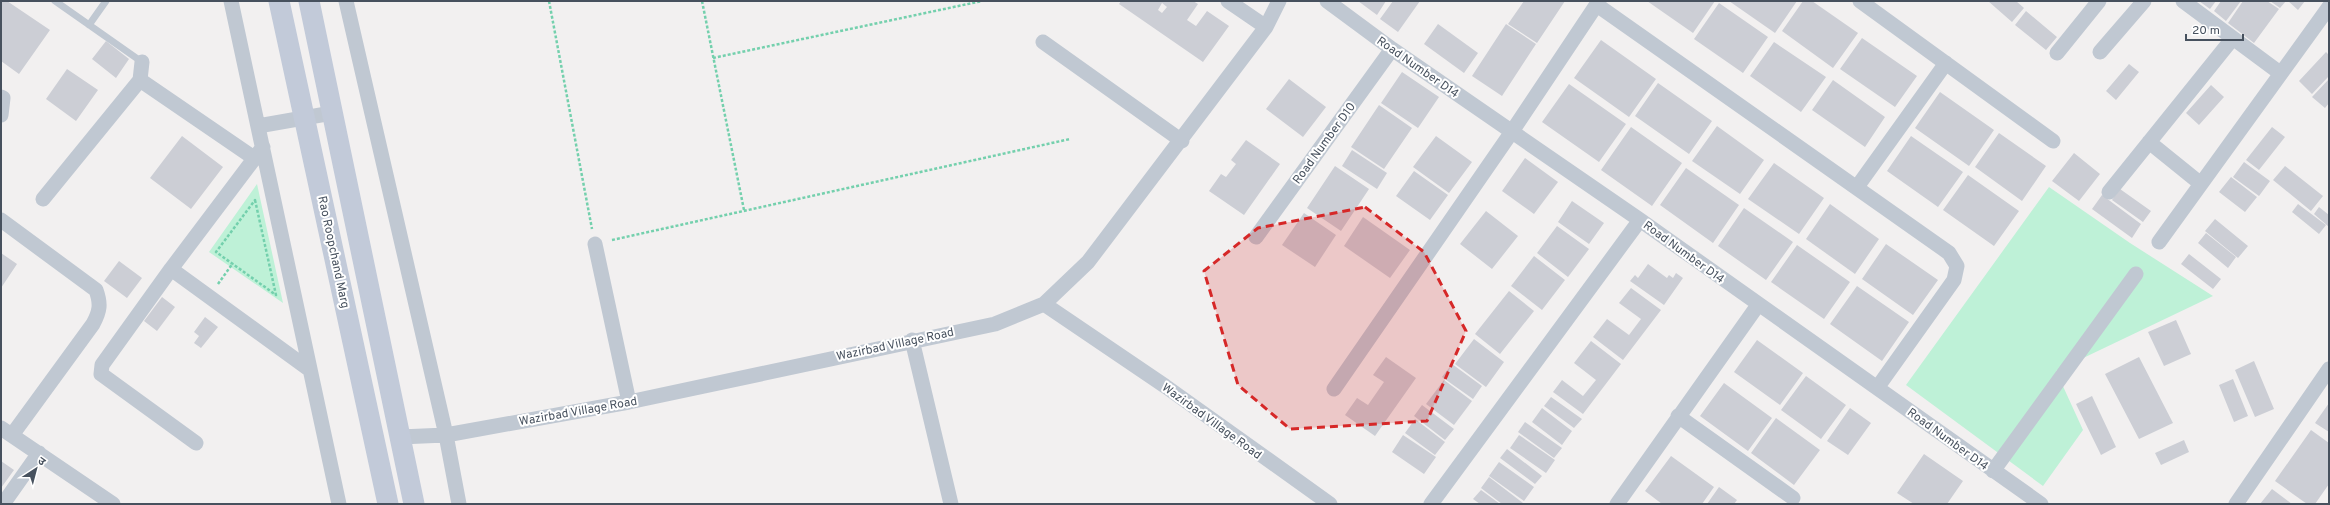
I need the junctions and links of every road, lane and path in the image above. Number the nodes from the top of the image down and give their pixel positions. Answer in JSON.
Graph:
{"nodes":[{"id":1,"x":55,"y":1,"type":"edge"},
{"id":2,"x":106,"y":1,"type":"edge"},
{"id":3,"x":231,"y":1,"type":"edge"},
{"id":4,"x":279,"y":1,"type":"edge"},
{"id":5,"x":309,"y":1,"type":"edge"},
{"id":6,"x":346,"y":1,"type":"edge"},
{"id":7,"x":549,"y":1,"type":"edge"},
{"id":8,"x":702,"y":1,"type":"edge"},
{"id":9,"x":982,"y":1,"type":"edge"},
{"id":10,"x":1228,"y":1,"type":"edge"},
{"id":11,"x":1279,"y":1,"type":"edge"},
{"id":12,"x":1327,"y":1,"type":"edge"},
{"id":13,"x":1860,"y":1,"type":"edge"},
{"id":14,"x":2099,"y":1,"type":"edge"},
{"id":15,"x":2144,"y":1,"type":"edge"},
{"id":16,"x":2183,"y":1,"type":"edge"},
{"id":17,"x":1598,"y":3,"type":"edge"},
{"id":18,"x":2329,"y":7,"type":"edge"},
{"id":19,"x":90,"y":25,"type":"junction"},
{"id":20,"x":1266,"y":27,"type":"junction"},
{"id":21,"x":2233,"y":38,"type":"junction"},
{"id":22,"x":1043,"y":42,"type":"dead end"},
{"id":23,"x":1392,"y":49,"type":"junction"},
{"id":24,"x":2100,"y":52,"type":"dead end"},
{"id":25,"x":2057,"y":53,"type":"dead end"},
{"id":26,"x":713,"y":58,"type":"junction"},
{"id":27,"x":142,"y":62,"type":"joint"},
{"id":28,"x":1946,"y":63,"type":"junction"},
{"id":29,"x":2280,"y":73,"type":"junction"},
{"id":30,"x":140,"y":80,"type":"junction"},
{"id":31,"x":1,"y":97,"type":"edge"},
{"id":32,"x":332,"y":112,"type":"junction"},
{"id":33,"x":1,"y":115,"type":"edge"},
{"id":34,"x":304,"y":117,"type":"junction"},
{"id":35,"x":258,"y":126,"type":"junction"},
{"id":36,"x":1511,"y":133,"type":"junction"},
{"id":37,"x":1070,"y":139,"type":"dead end"},
{"id":38,"x":1182,"y":141,"type":"junction"},
{"id":39,"x":2053,"y":141,"type":"dead end"},
{"id":40,"x":2149,"y":142,"type":"junction"},
{"id":41,"x":258,"y":152,"type":"junction"},
{"id":42,"x":2201,"y":184,"type":"junction"},
{"id":43,"x":1857,"y":187,"type":"junction"},
{"id":44,"x":2109,"y":192,"type":"dead end"},
{"id":45,"x":43,"y":199,"type":"dead end"},
{"id":46,"x":744,"y":210,"type":"junction"},
{"id":47,"x":1,"y":220,"type":"edge"},
{"id":48,"x":1640,"y":220,"type":"junction"},
{"id":49,"x":1256,"y":237,"type":"dead end"},
{"id":50,"x":2159,"y":242,"type":"dead end"},
{"id":51,"x":595,"y":244,"type":"junction"},
{"id":52,"x":233,"y":263,"type":"junction"},
{"id":53,"x":171,"y":269,"type":"junction"},
{"id":54,"x":2136,"y":274,"type":"dead end"},
{"id":55,"x":208,"y":297,"type":"junction"},
{"id":56,"x":1044,"y":304,"type":"junction"},
{"id":57,"x":1758,"y":305,"type":"junction"},
{"id":58,"x":912,"y":340,"type":"junction"},
{"id":59,"x":2329,"y":369,"type":"edge"},
{"id":60,"x":310,"y":370,"type":"junction"},
{"id":61,"x":1877,"y":388,"type":"junction"},
{"id":62,"x":1334,"y":389,"type":"dead end"},
{"id":63,"x":629,"y":402,"type":"junction"},
{"id":64,"x":1678,"y":416,"type":"junction"},
{"id":65,"x":6,"y":431,"type":"edge"},
{"id":66,"x":446,"y":435,"type":"junction"},
{"id":67,"x":400,"y":437,"type":"junction"},
{"id":68,"x":196,"y":443,"type":"dead end"},
{"id":69,"x":39,"y":453,"type":"junction"},
{"id":70,"x":1993,"y":471,"type":"junction"},
{"id":71,"x":1793,"y":498,"type":"dead end"},
{"id":72,"x":3,"y":504,"type":"edge"},
{"id":73,"x":113,"y":504,"type":"edge"},
{"id":74,"x":339,"y":504,"type":"edge"},
{"id":75,"x":388,"y":504,"type":"edge"},
{"id":76,"x":414,"y":504,"type":"edge"},
{"id":77,"x":459,"y":504,"type":"edge"},
{"id":78,"x":951,"y":504,"type":"edge"},
{"id":79,"x":1330,"y":504,"type":"edge"},
{"id":80,"x":1431,"y":504,"type":"edge"},
{"id":81,"x":1617,"y":504,"type":"edge"},
{"id":82,"x":2041,"y":504,"type":"edge"},
{"id":83,"x":2236,"y":504,"type":"edge"}],
"edges":[{"from":1,"to":19,"type":"lane"},
{"from":2,"to":19,"type":"lane"},
{"from":3,"to":35,"type":"street"},
{"from":4,"to":34,"type":"main road","name":"Rao Roopchand Marg"},
{"from":5,"to":32,"type":"main road"},
{"from":6,"to":66,"type":"street"},
{"from":7,"to":51,"type":"path"},
{"from":8,"to":26,"type":"path"},
{"from":9,"to":26,"type":"path"},
{"from":10,"to":20,"type":"street"},
{"from":11,"to":20,"type":"street"},
{"from":12,"to":23,"type":"street","name":"Road Number D14"},
{"from":13,"to":28,"type":"street"},
{"from":14,"to":25,"type":"street"},
{"from":15,"to":24,"type":"street"},
{"from":16,"to":21,"type":"street"},
{"from":17,"to":36,"type":"street"},
{"from":17,"to":43,"type":"street"},
{"from":18,"to":29,"type":"street"},
{"from":19,"to":27,"type":"lane"},
{"from":20,"to":38,"type":"street"},
{"from":21,"to":29,"type":"street"},
{"from":21,"to":40,"type":"street"},
{"from":22,"to":38,"type":"street"},
{"from":23,"to":36,"type":"street","name":"Road Number D14"},
{"from":23,"to":49,"type":"street","name":"Road Number D10"},
{"from":26,"to":46,"type":"path"},
{"from":27,"to":30,"type":"street"},
{"from":28,"to":39,"type":"street"},
{"from":28,"to":43,"type":"street"},
{"from":29,"to":42,"type":"street"},
{"from":30,"to":41,"type":"street"},
{"from":30,"to":45,"type":"street"},
{"from":31,"to":33,"type":"street"},
{"from":32,"to":34,"type":"street"},
{"from":32,"to":67,"type":"main road"},
{"from":34,"to":35,"type":"street"},
{"from":34,"to":75,"type":"main road","name":"Rao Roopchand Marg"},
{"from":35,"to":41,"type":"street"},
{"from":36,"to":48,"type":"street","name":"Road Number D14"},
{"from":36,"to":62,"type":"street"},
{"from":37,"to":46,"type":"path"},
{"from":38,"to":56,"type":"street"},
{"from":40,"to":42,"type":"street"},
{"from":40,"to":44,"type":"street"},
{"from":41,"to":53,"type":"street"},
{"from":41,"to":60,"type":"street"},
{"from":42,"to":50,"type":"street"},
{"from":43,"to":61,"type":"street"},
{"from":46,"to":51,"type":"path"},
{"from":47,"to":65,"type":"street"},
{"from":48,"to":57,"type":"street","name":"Road Number D14"},
{"from":48,"to":80,"type":"street"},
{"from":51,"to":63,"type":"street"},
{"from":52,"to":52,"type":"path"},
{"from":52,"to":55,"type":"path"},
{"from":53,"to":55,"type":"street"},
{"from":53,"to":68,"type":"street"},
{"from":54,"to":70,"type":"street"},
{"from":55,"to":60,"type":"street"},
{"from":56,"to":58,"type":"street","name":"Wazirbad Village Road"},
{"from":56,"to":79,"type":"street","name":"Wazirbad Village Road"},
{"from":57,"to":61,"type":"street","name":"Road Number D14"},
{"from":57,"to":64,"type":"street"},
{"from":58,"to":63,"type":"street","name":"Wazirbad Village Road"},
{"from":58,"to":78,"type":"street"},
{"from":59,"to":83,"type":"street"},
{"from":60,"to":74,"type":"street"},
{"from":61,"to":70,"type":"street","name":"Road Number D14"},
{"from":63,"to":66,"type":"street","name":"Wazirbad Village Road"},
{"from":64,"to":71,"type":"street"},
{"from":64,"to":81,"type":"street"},
{"from":65,"to":69,"type":"street"},
{"from":66,"to":67,"type":"street","name":"Wazirbad Village Road"},
{"from":66,"to":77,"type":"street"},
{"from":67,"to":76,"type":"main road"},
{"from":69,"to":72,"type":"street"},
{"from":69,"to":73,"type":"street"},
{"from":70,"to":82,"type":"street","name":"Road Number D14"}]}
